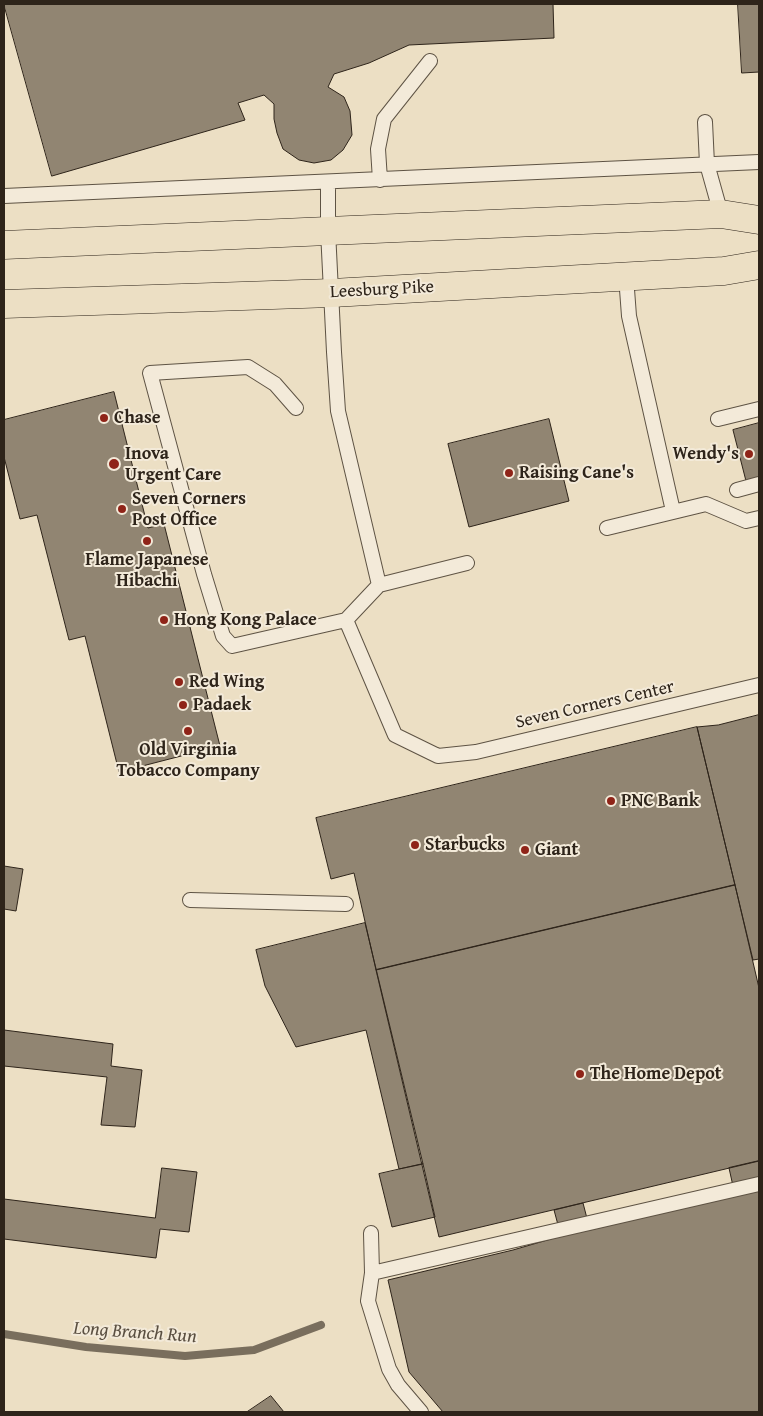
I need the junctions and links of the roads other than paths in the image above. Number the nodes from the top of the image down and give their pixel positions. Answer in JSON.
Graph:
{"nodes":[{"id":1,"x":430,"y":61,"type":"dead end"},
{"id":2,"x":705,"y":122,"type":"dead end"},
{"id":3,"x":759,"y":162,"type":"edge"},
{"id":4,"x":707,"y":164,"type":"junction"},
{"id":5,"x":380,"y":180,"type":"junction"},
{"id":6,"x":328,"y":182,"type":"junction"},
{"id":7,"x":4,"y":196,"type":"edge"},
{"id":8,"x":721,"y":214,"type":"junction"},
{"id":9,"x":759,"y":220,"type":"edge"},
{"id":10,"x":328,"y":231,"type":"junction"},
{"id":11,"x":4,"y":246,"type":"edge"},
{"id":12,"x":759,"y":264,"type":"edge"},
{"id":13,"x":626,"y":276,"type":"junction"},
{"id":14,"x":332,"y":293,"type":"junction"},
{"id":15,"x":4,"y":304,"type":"edge"},
{"id":16,"x":296,"y":408,"type":"dead end"},
{"id":17,"x":759,"y":409,"type":"edge"},
{"id":18,"x":718,"y":419,"type":"dead end"},
{"id":19,"x":759,"y":484,"type":"edge"},
{"id":20,"x":737,"y":490,"type":"dead end"},
{"id":21,"x":672,"y":511,"type":"junction"},
{"id":22,"x":759,"y":518,"type":"edge"},
{"id":23,"x":607,"y":528,"type":"dead end"},
{"id":24,"x":467,"y":563,"type":"dead end"},
{"id":25,"x":379,"y":585,"type":"junction"},
{"id":26,"x":346,"y":620,"type":"junction"},
{"id":27,"x":759,"y":685,"type":"edge"},
{"id":28,"x":190,"y":900,"type":"dead end"},
{"id":29,"x":346,"y":904,"type":"dead end"},
{"id":30,"x":759,"y":1184,"type":"edge"},
{"id":31,"x":371,"y":1233,"type":"dead end"},
{"id":32,"x":372,"y":1273,"type":"junction"},
{"id":33,"x":421,"y":1412,"type":"edge"}],
"edges":[{"from":1,"to":5,"type":"lane"},
{"from":2,"to":4,"type":"lane"},
{"from":3,"to":4,"type":"lane"},
{"from":4,"to":5,"type":"lane"},
{"from":4,"to":8,"type":"lane"},
{"from":5,"to":6,"type":"lane"},
{"from":6,"to":7,"type":"lane"},
{"from":6,"to":10,"type":"lane"},
{"from":8,"to":9,"type":"main road"},
{"from":8,"to":10,"type":"main road"},
{"from":10,"to":11,"type":"main road"},
{"from":10,"to":14,"type":"lane"},
{"from":12,"to":13,"type":"main road","name":"Leesburg Pike"},
{"from":13,"to":14,"type":"main road","name":"Leesburg Pike"},
{"from":13,"to":21,"type":"lane"},
{"from":14,"to":15,"type":"main road","name":"Leesburg Pike"},
{"from":14,"to":25,"type":"lane"},
{"from":16,"to":26,"type":"lane"},
{"from":17,"to":18,"type":"lane"},
{"from":19,"to":20,"type":"lane"},
{"from":21,"to":22,"type":"lane"},
{"from":21,"to":23,"type":"lane"},
{"from":24,"to":25,"type":"lane"},
{"from":25,"to":26,"type":"lane"},
{"from":26,"to":27,"type":"lane","name":"Seven Corners Center"},
{"from":28,"to":29,"type":"lane"},
{"from":30,"to":32,"type":"lane"},
{"from":31,"to":32,"type":"lane"},
{"from":32,"to":33,"type":"lane"}]}
